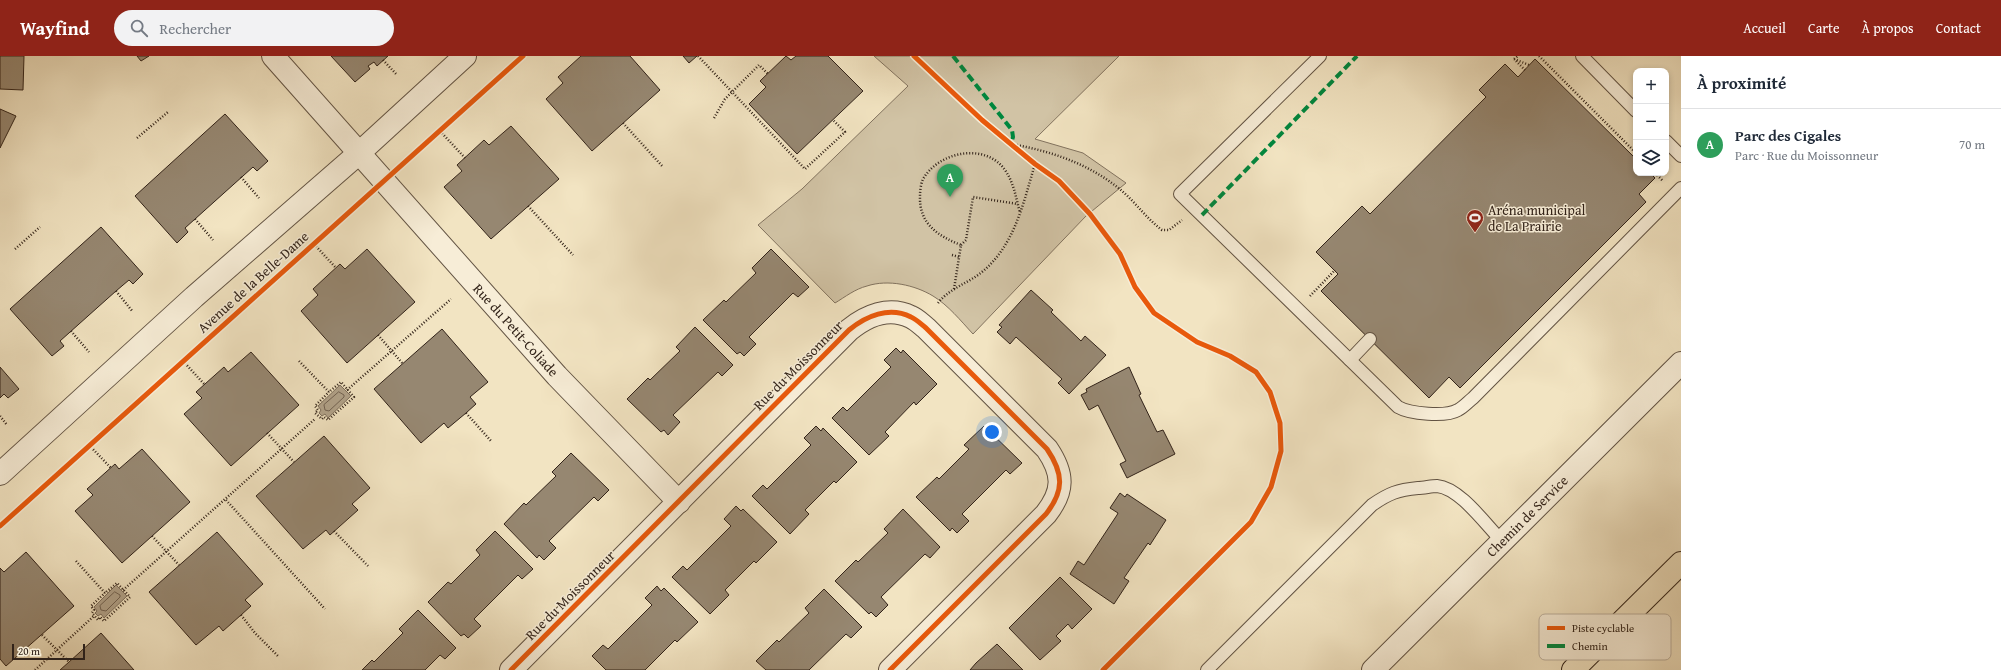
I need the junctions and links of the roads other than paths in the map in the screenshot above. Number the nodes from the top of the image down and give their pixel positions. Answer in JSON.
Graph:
{"nodes":[{"id":1,"x":273,"y":56,"type":"edge"},
{"id":2,"x":465,"y":56,"type":"edge"},
{"id":3,"x":1320,"y":56,"type":"edge"},
{"id":4,"x":1582,"y":56,"type":"edge"},
{"id":5,"x":1633,"y":108,"type":"edge"},
{"id":6,"x":1669,"y":144,"type":"edge"},
{"id":7,"x":358,"y":154,"type":"junction"},
{"id":8,"x":1681,"y":156,"type":"edge"},
{"id":9,"x":1681,"y":188,"type":"edge"},
{"id":10,"x":1370,"y":339,"type":"dead end"},
{"id":11,"x":1350,"y":360,"type":"junction"},
{"id":12,"x":1681,"y":363,"type":"edge"},
{"id":13,"x":0,"y":474,"type":"edge"},
{"id":14,"x":679,"y":502,"type":"junction"},
{"id":15,"x":1502,"y":541,"type":"junction"},
{"id":16,"x":1681,"y":563,"type":"edge"},
{"id":17,"x":1630,"y":614,"type":"edge"},
{"id":18,"x":1583,"y":660,"type":"edge"},
{"id":19,"x":511,"y":670,"type":"edge"},
{"id":20,"x":890,"y":670,"type":"edge"},
{"id":21,"x":1207,"y":670,"type":"edge"},
{"id":22,"x":1373,"y":670,"type":"edge"},
{"id":23,"x":1573,"y":670,"type":"edge"}],
"edges":[{"from":1,"to":7,"type":"street","name":"Rue du Petit-Coliade"},
{"from":2,"to":7,"type":"street","name":"Avenue de la Belle-Dame"},
{"from":3,"to":11,"type":"lane"},
{"from":4,"to":5,"type":"lane"},
{"from":6,"to":8,"type":"lane"},
{"from":7,"to":13,"type":"street","name":"Avenue de la Belle-Dame"},
{"from":7,"to":14,"type":"street","name":"Rue du Petit-Coliade"},
{"from":9,"to":11,"type":"lane"},
{"from":10,"to":11,"type":"lane"},
{"from":12,"to":15,"type":"street","name":"Chemin de Service"},
{"from":14,"to":19,"type":"street","name":"Rue du Moissonneur"},
{"from":14,"to":20,"type":"street","name":"Rue du Moissonneur"},
{"from":15,"to":21,"type":"lane"},
{"from":15,"to":22,"type":"street","name":"Chemin de Service"},
{"from":16,"to":17,"type":"highway"},
{"from":18,"to":23,"type":"highway"}]}
